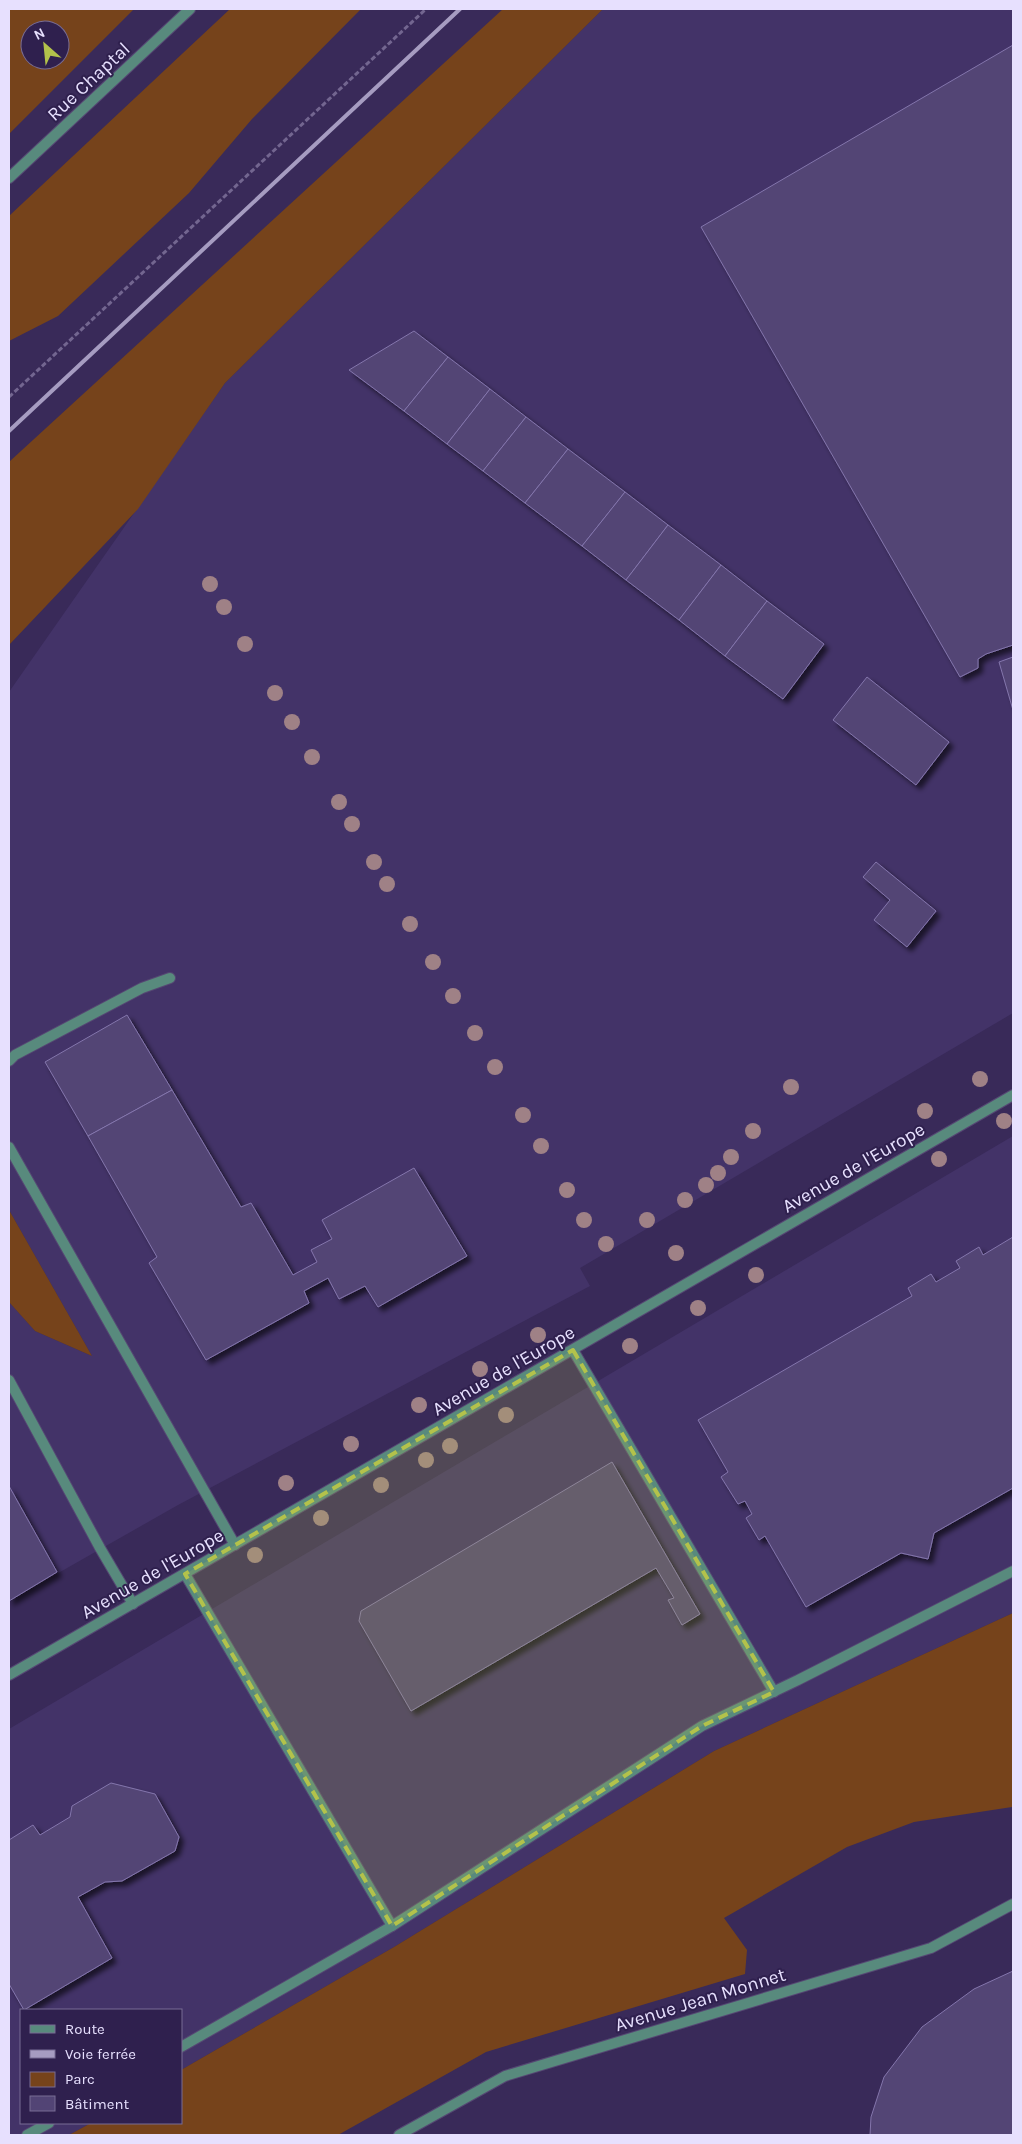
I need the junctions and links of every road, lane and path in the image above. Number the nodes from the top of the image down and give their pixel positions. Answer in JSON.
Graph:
{"nodes":[{"id":1,"x":190,"y":9,"type":"edge"},
{"id":2,"x":426,"y":9,"type":"edge"},
{"id":3,"x":9,"y":178,"type":"edge"},
{"id":4,"x":9,"y":397,"type":"edge"},
{"id":5,"x":170,"y":978,"type":"dead end"},
{"id":6,"x":9,"y":1060,"type":"edge"},
{"id":7,"x":1013,"y":1095,"type":"edge"},
{"id":8,"x":9,"y":1147,"type":"edge"},
{"id":9,"x":573,"y":1350,"type":"junction"},
{"id":10,"x":9,"y":1380,"type":"edge"},
{"id":11,"x":235,"y":1545,"type":"junction"},
{"id":12,"x":1013,"y":1571,"type":"edge"},
{"id":13,"x":185,"y":1574,"type":"junction"},
{"id":14,"x":133,"y":1604,"type":"junction"},
{"id":15,"x":9,"y":1675,"type":"edge"},
{"id":16,"x":774,"y":1692,"type":"junction"},
{"id":17,"x":1013,"y":1904,"type":"edge"},
{"id":18,"x":392,"y":1926,"type":"junction"},
{"id":19,"x":182,"y":2046,"type":"edge"},
{"id":20,"x":47,"y":2124,"type":"edge"},
{"id":21,"x":27,"y":2135,"type":"edge"},
{"id":22,"x":399,"y":2135,"type":"edge"}],
"edges":[{"from":1,"to":3,"type":"street","name":"Rue Chaptal"},
{"from":2,"to":4,"type":"path"},
{"from":5,"to":6,"type":"street"},
{"from":7,"to":9,"type":"street","name":"Avenue de l'Europe"},
{"from":8,"to":11,"type":"street"},
{"from":9,"to":11,"type":"street","name":"Avenue de l'Europe"},
{"from":9,"to":16,"type":"street"},
{"from":10,"to":14,"type":"street"},
{"from":11,"to":13,"type":"street","name":"Avenue de l'Europe"},
{"from":12,"to":16,"type":"street"},
{"from":13,"to":14,"type":"street","name":"Avenue de l'Europe"},
{"from":13,"to":18,"type":"street"},
{"from":14,"to":15,"type":"street","name":"Avenue de l'Europe"},
{"from":16,"to":18,"type":"street"},
{"from":17,"to":22,"type":"street","name":"Avenue Jean Monnet"},
{"from":18,"to":19,"type":"street"},
{"from":20,"to":21,"type":"street"}]}
